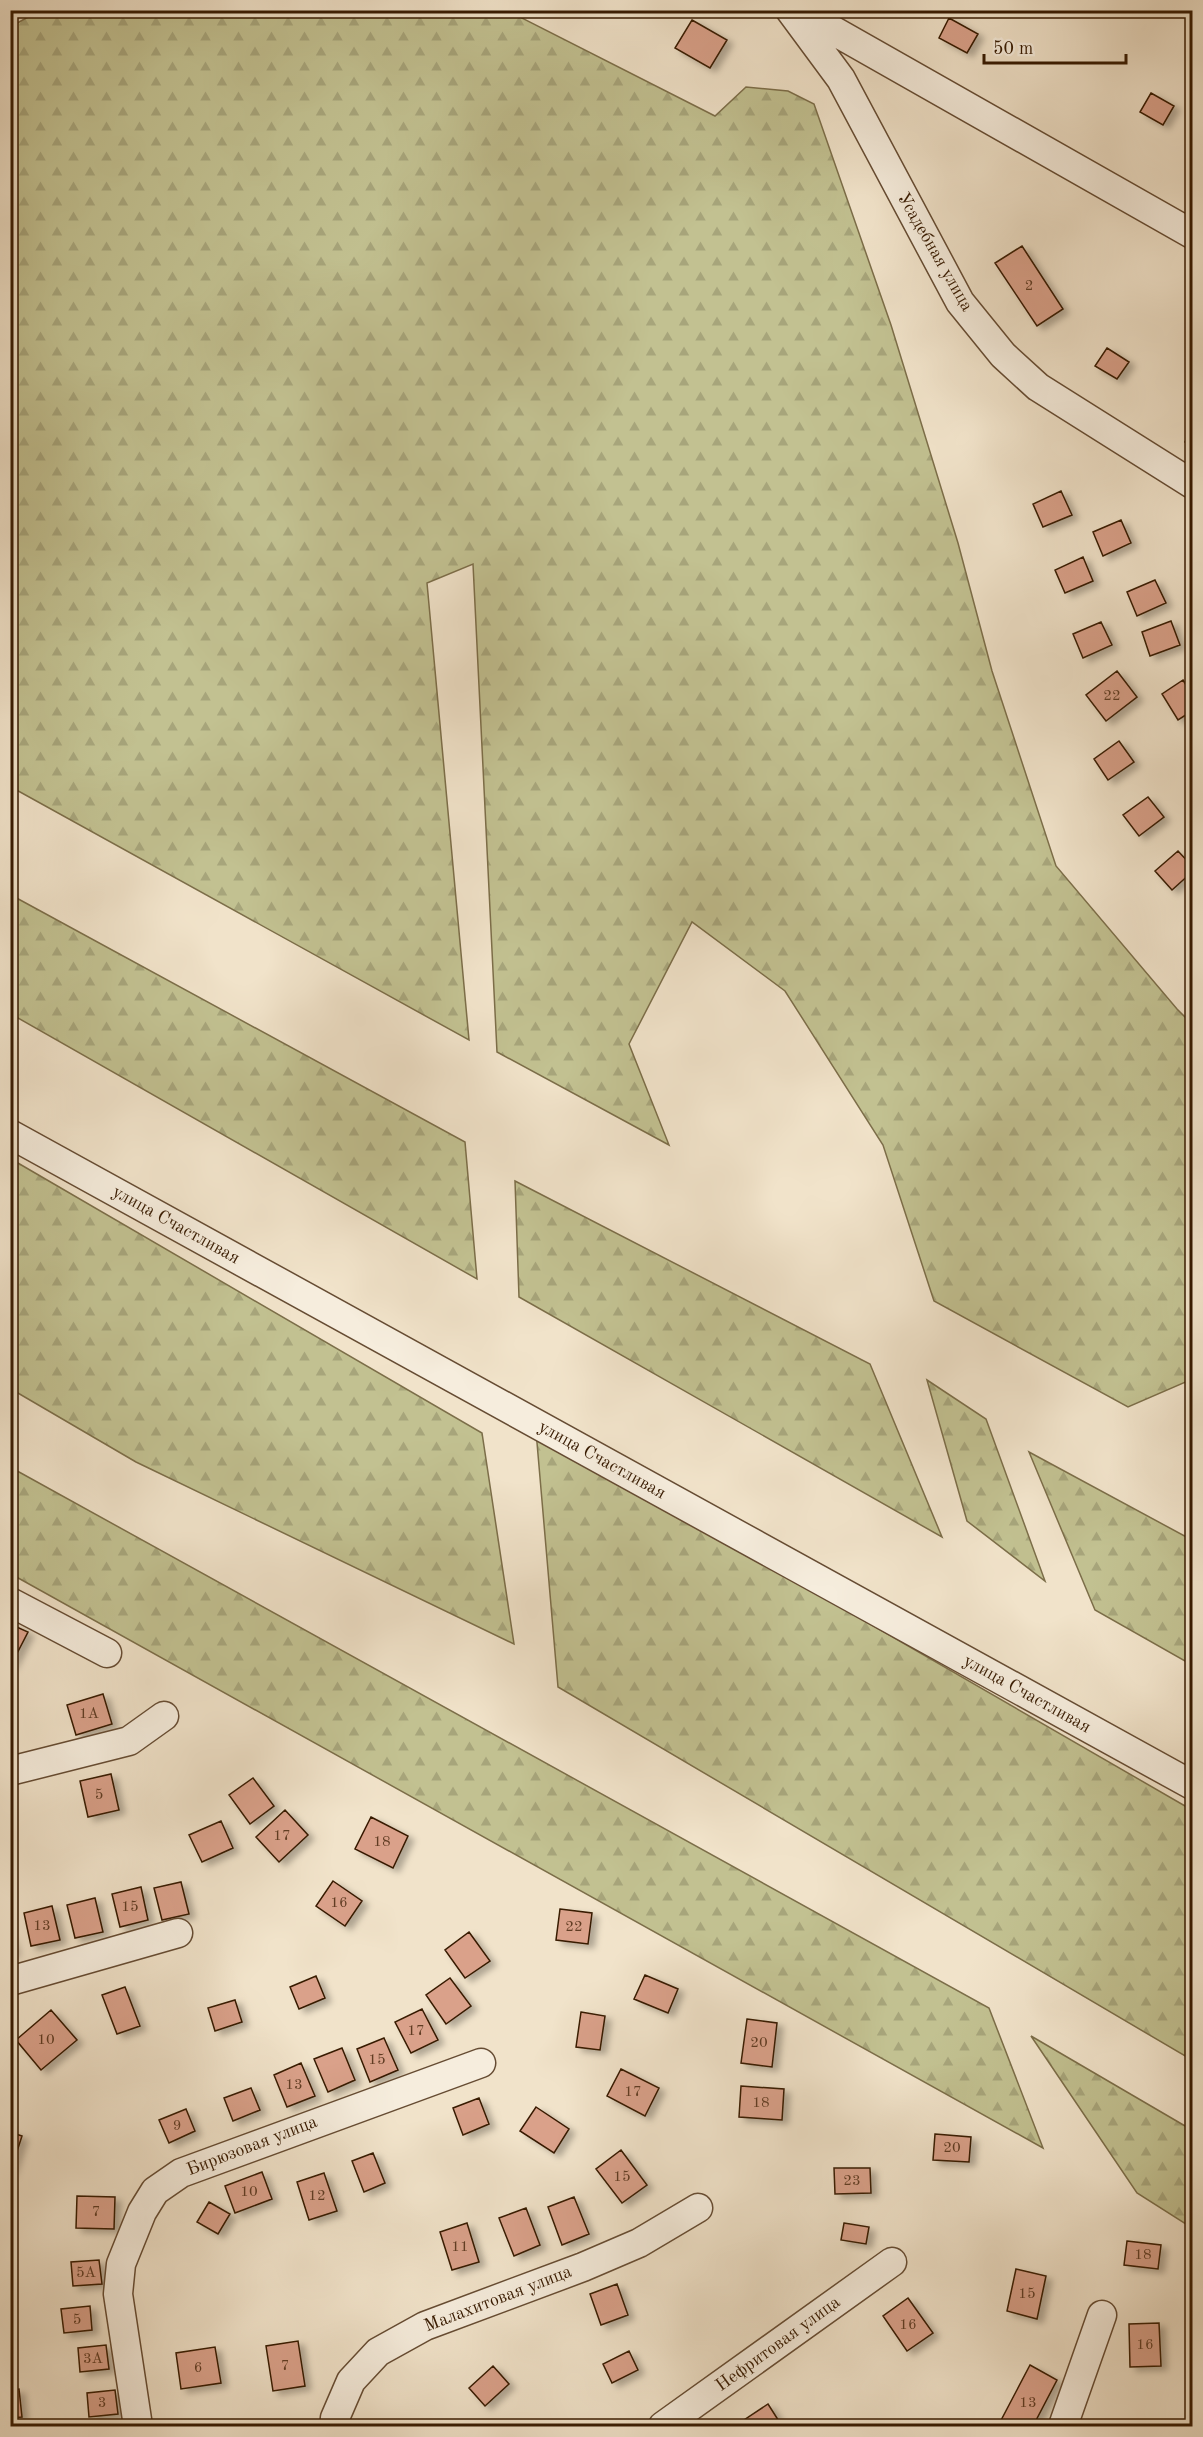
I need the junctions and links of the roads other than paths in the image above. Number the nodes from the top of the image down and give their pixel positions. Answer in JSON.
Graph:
{"nodes":[{"id":1,"x":789,"y":10,"type":"edge"},
{"id":2,"x":797,"y":10,"type":"edge"},
{"id":3,"x":1192,"y":234,"type":"edge"},
{"id":4,"x":1191,"y":489,"type":"edge"},
{"id":5,"x":10,"y":1134,"type":"edge"},
{"id":6,"x":10,"y":1602,"type":"edge"},
{"id":7,"x":106,"y":1653,"type":"dead end"},
{"id":8,"x":164,"y":1716,"type":"dead end"},
{"id":9,"x":10,"y":1771,"type":"edge"},
{"id":10,"x":1192,"y":1785,"type":"edge"},
{"id":11,"x":178,"y":1933,"type":"dead end"},
{"id":12,"x":10,"y":1981,"type":"edge"},
{"id":13,"x":481,"y":2063,"type":"dead end"},
{"id":14,"x":698,"y":2208,"type":"dead end"},
{"id":15,"x":892,"y":2262,"type":"dead end"},
{"id":16,"x":1102,"y":2315,"type":"dead end"},
{"id":17,"x":138,"y":2427,"type":"edge"},
{"id":18,"x":334,"y":2427,"type":"edge"},
{"id":19,"x":663,"y":2427,"type":"edge"},
{"id":20,"x":1063,"y":2427,"type":"edge"}],
"edges":[{"from":1,"to":4,"type":"street","name":"Усадебная улица"},
{"from":2,"to":3,"type":"street"},
{"from":5,"to":10,"type":"street","name":"улица Счастливая"},
{"from":6,"to":7,"type":"street"},
{"from":8,"to":9,"type":"street"},
{"from":11,"to":12,"type":"street"},
{"from":13,"to":17,"type":"street","name":"Бирюзовая улица"},
{"from":14,"to":18,"type":"street","name":"Малахитовая улица"},
{"from":15,"to":19,"type":"street","name":"Нефритовая улица"},
{"from":16,"to":20,"type":"street"}]}
